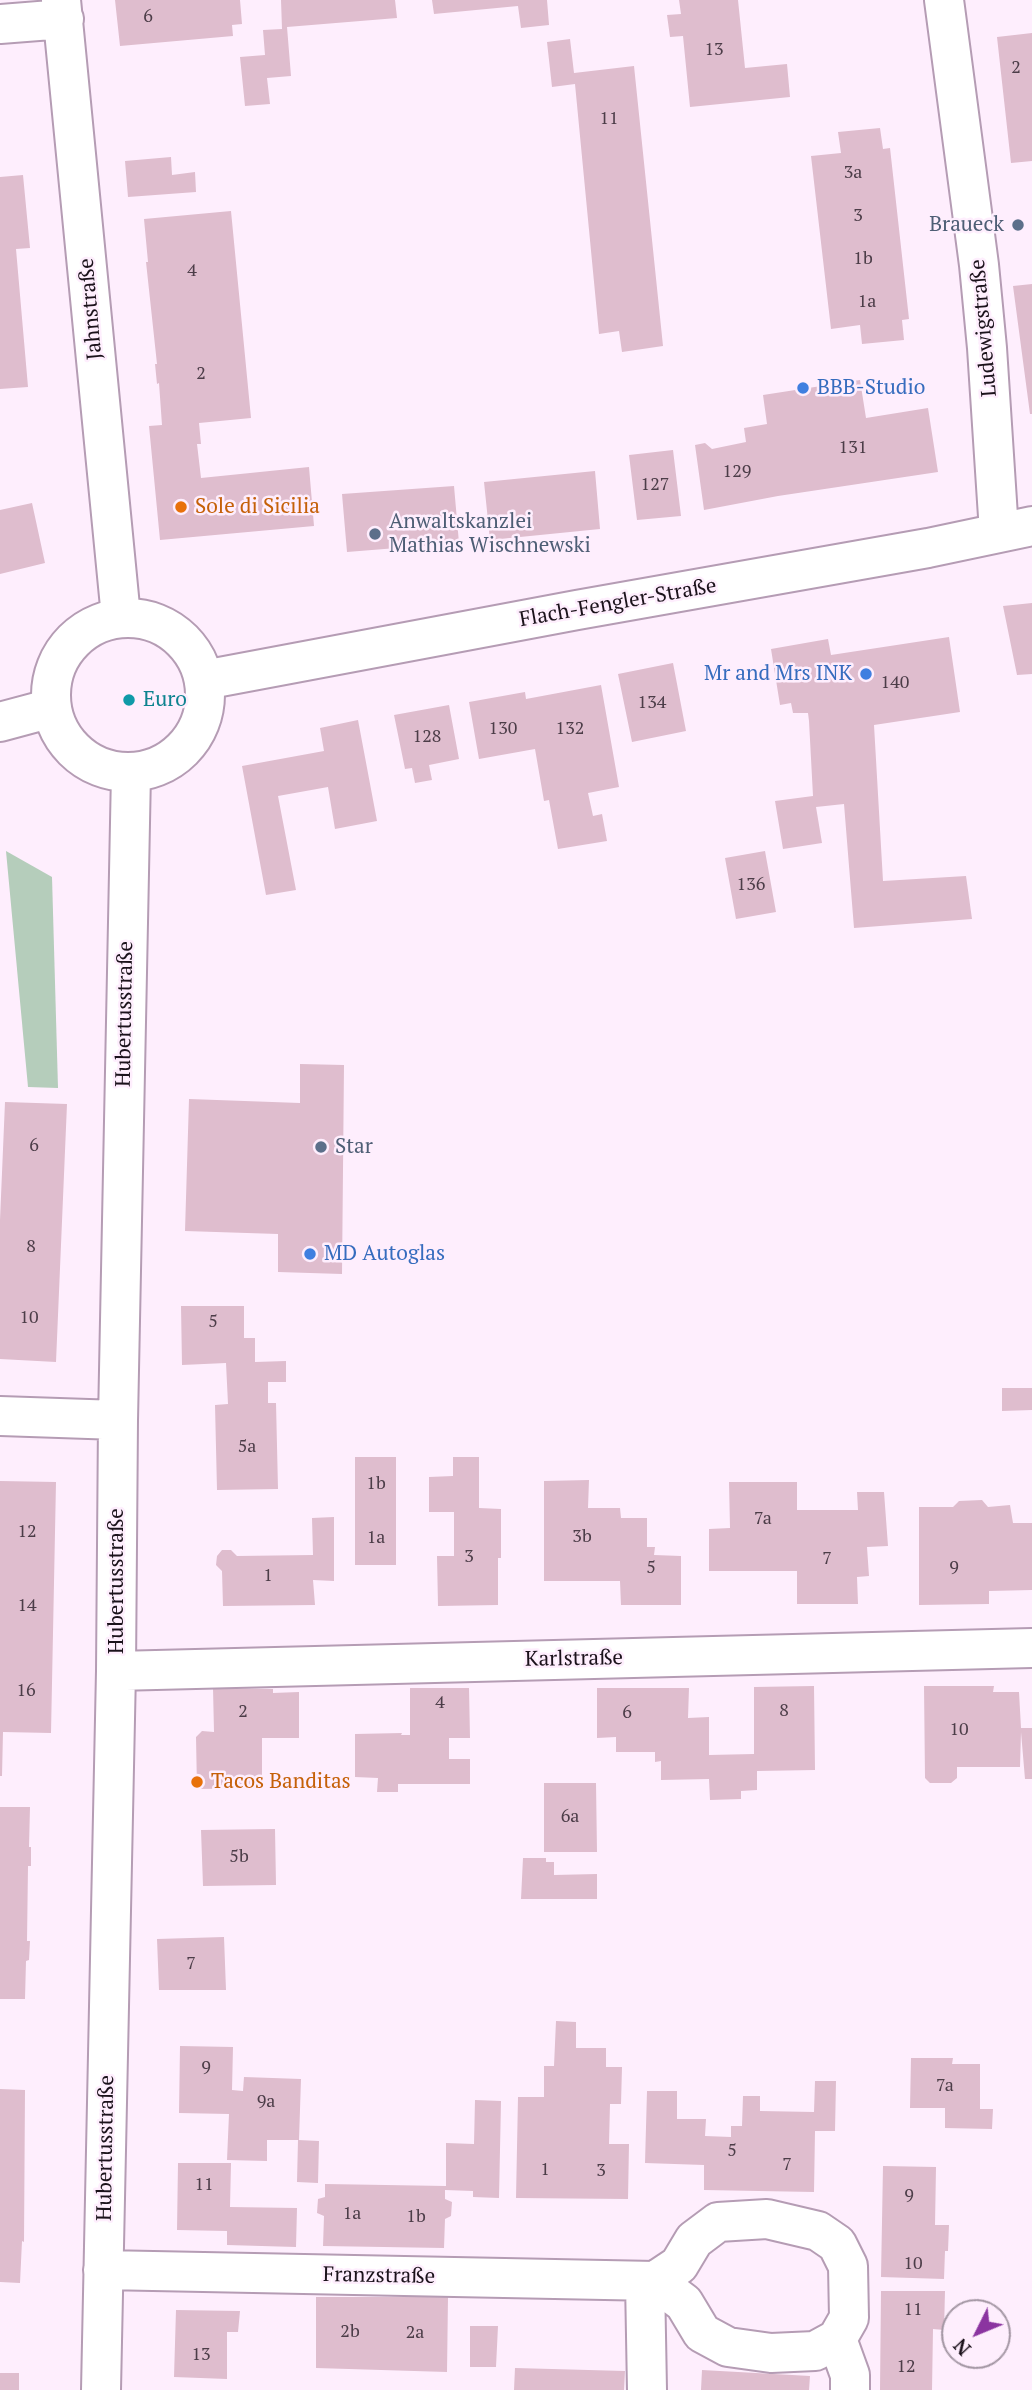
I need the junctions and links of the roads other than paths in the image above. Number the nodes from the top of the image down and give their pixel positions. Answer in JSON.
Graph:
{"nodes":[{"id":1,"x":944,"y":0,"type":"edge"},
{"id":2,"x":63,"y":9,"type":"edge"},
{"id":3,"x":0,"y":24,"type":"edge"},
{"id":4,"x":1016,"y":529,"type":"edge"},
{"id":5,"x":121,"y":617,"type":"junction"},
{"id":6,"x":204,"y":680,"type":"junction"},
{"id":7,"x":52,"y":708,"type":"junction"},
{"id":8,"x":0,"y":722,"type":"edge"},
{"id":9,"x":131,"y":773,"type":"junction"},
{"id":10,"x":0,"y":1416,"type":"edge"},
{"id":11,"x":118,"y":1420,"type":"junction"},
{"id":12,"x":1032,"y":1648,"type":"edge"},
{"id":13,"x":116,"y":1671,"type":"junction"},
{"id":14,"x":103,"y":2270,"type":"junction"},
{"id":15,"x":650,"y":2281,"type":"junction"},
{"id":16,"x":837,"y":2339,"type":"junction"},
{"id":17,"x":101,"y":2390,"type":"edge"},
{"id":18,"x":647,"y":2390,"type":"edge"},
{"id":19,"x":850,"y":2390,"type":"edge"}],
"edges":[{"from":1,"to":4,"type":"street","name":"Ludewigstraße"},
{"from":2,"to":3,"type":"street"},
{"from":2,"to":5,"type":"street","name":"Jahnstraße"},
{"from":4,"to":6,"type":"street","name":"Flach-Fengler-Straße"},
{"from":5,"to":6,"type":"street"},
{"from":5,"to":7,"type":"street"},
{"from":6,"to":9,"type":"street"},
{"from":7,"to":8,"type":"street"},
{"from":7,"to":9,"type":"street"},
{"from":9,"to":11,"type":"street","name":"Hubertusstraße"},
{"from":10,"to":11,"type":"street"},
{"from":11,"to":13,"type":"street","name":"Hubertusstraße"},
{"from":12,"to":13,"type":"street","name":"Karlstraße"},
{"from":13,"to":14,"type":"street","name":"Hubertusstraße"},
{"from":14,"to":15,"type":"street","name":"Franzstraße"},
{"from":14,"to":17,"type":"street","name":"Hubertusstraße"},
{"from":15,"to":16,"type":"street"},
{"from":15,"to":16,"type":"street"},
{"from":15,"to":18,"type":"street"},
{"from":16,"to":19,"type":"street"}]}
